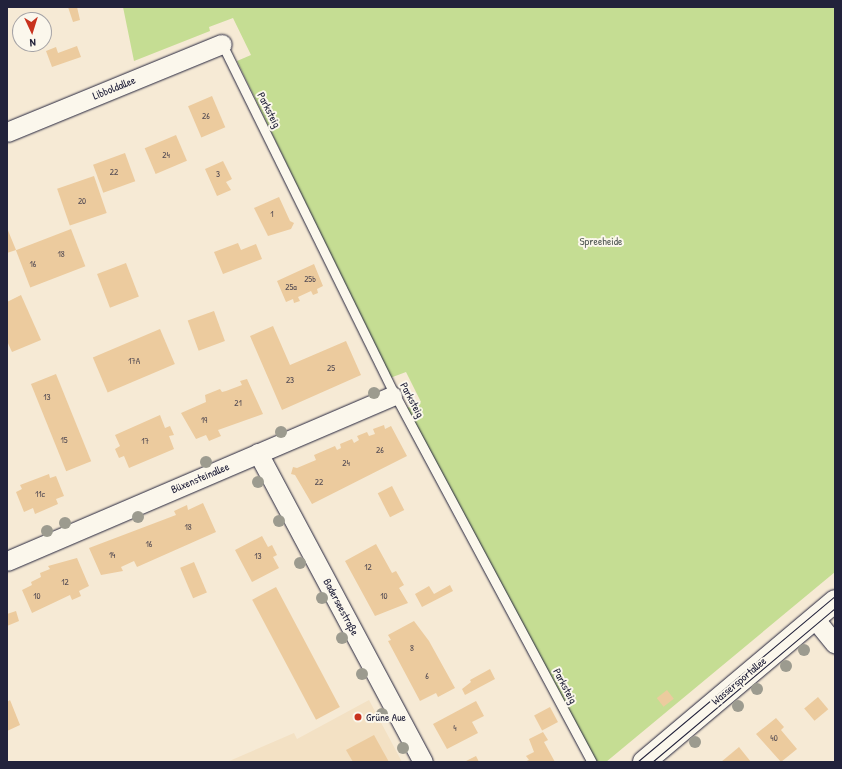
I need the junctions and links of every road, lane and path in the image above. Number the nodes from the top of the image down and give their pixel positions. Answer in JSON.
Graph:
{"nodes":[{"id":1,"x":222,"y":44,"type":"joint"},
{"id":2,"x":7,"y":132,"type":"edge"},
{"id":3,"x":392,"y":396,"type":"dead end"},
{"id":4,"x":258,"y":453,"type":"junction"},
{"id":5,"x":7,"y":560,"type":"edge"},
{"id":6,"x":835,"y":600,"type":"edge"},
{"id":7,"x":814,"y":618,"type":"junction"},
{"id":8,"x":835,"y":644,"type":"edge"},
{"id":9,"x":423,"y":762,"type":"edge"},
{"id":10,"x":592,"y":762,"type":"edge"},
{"id":11,"x":644,"y":762,"type":"edge"}],
"edges":[{"from":1,"to":2,"type":"street","name":"Libboldallee"},
{"from":1,"to":10,"type":"lane","name":"Parksteig"},
{"from":3,"to":4,"type":"street","name":"Büxensteinallee"},
{"from":4,"to":5,"type":"street","name":"Büxensteinallee"},
{"from":4,"to":9,"type":"street","name":"Baderseestraße"},
{"from":6,"to":7,"type":"main road","name":"Wassersportallee"},
{"from":7,"to":8,"type":"street"},
{"from":7,"to":11,"type":"main road","name":"Wassersportallee"}]}
